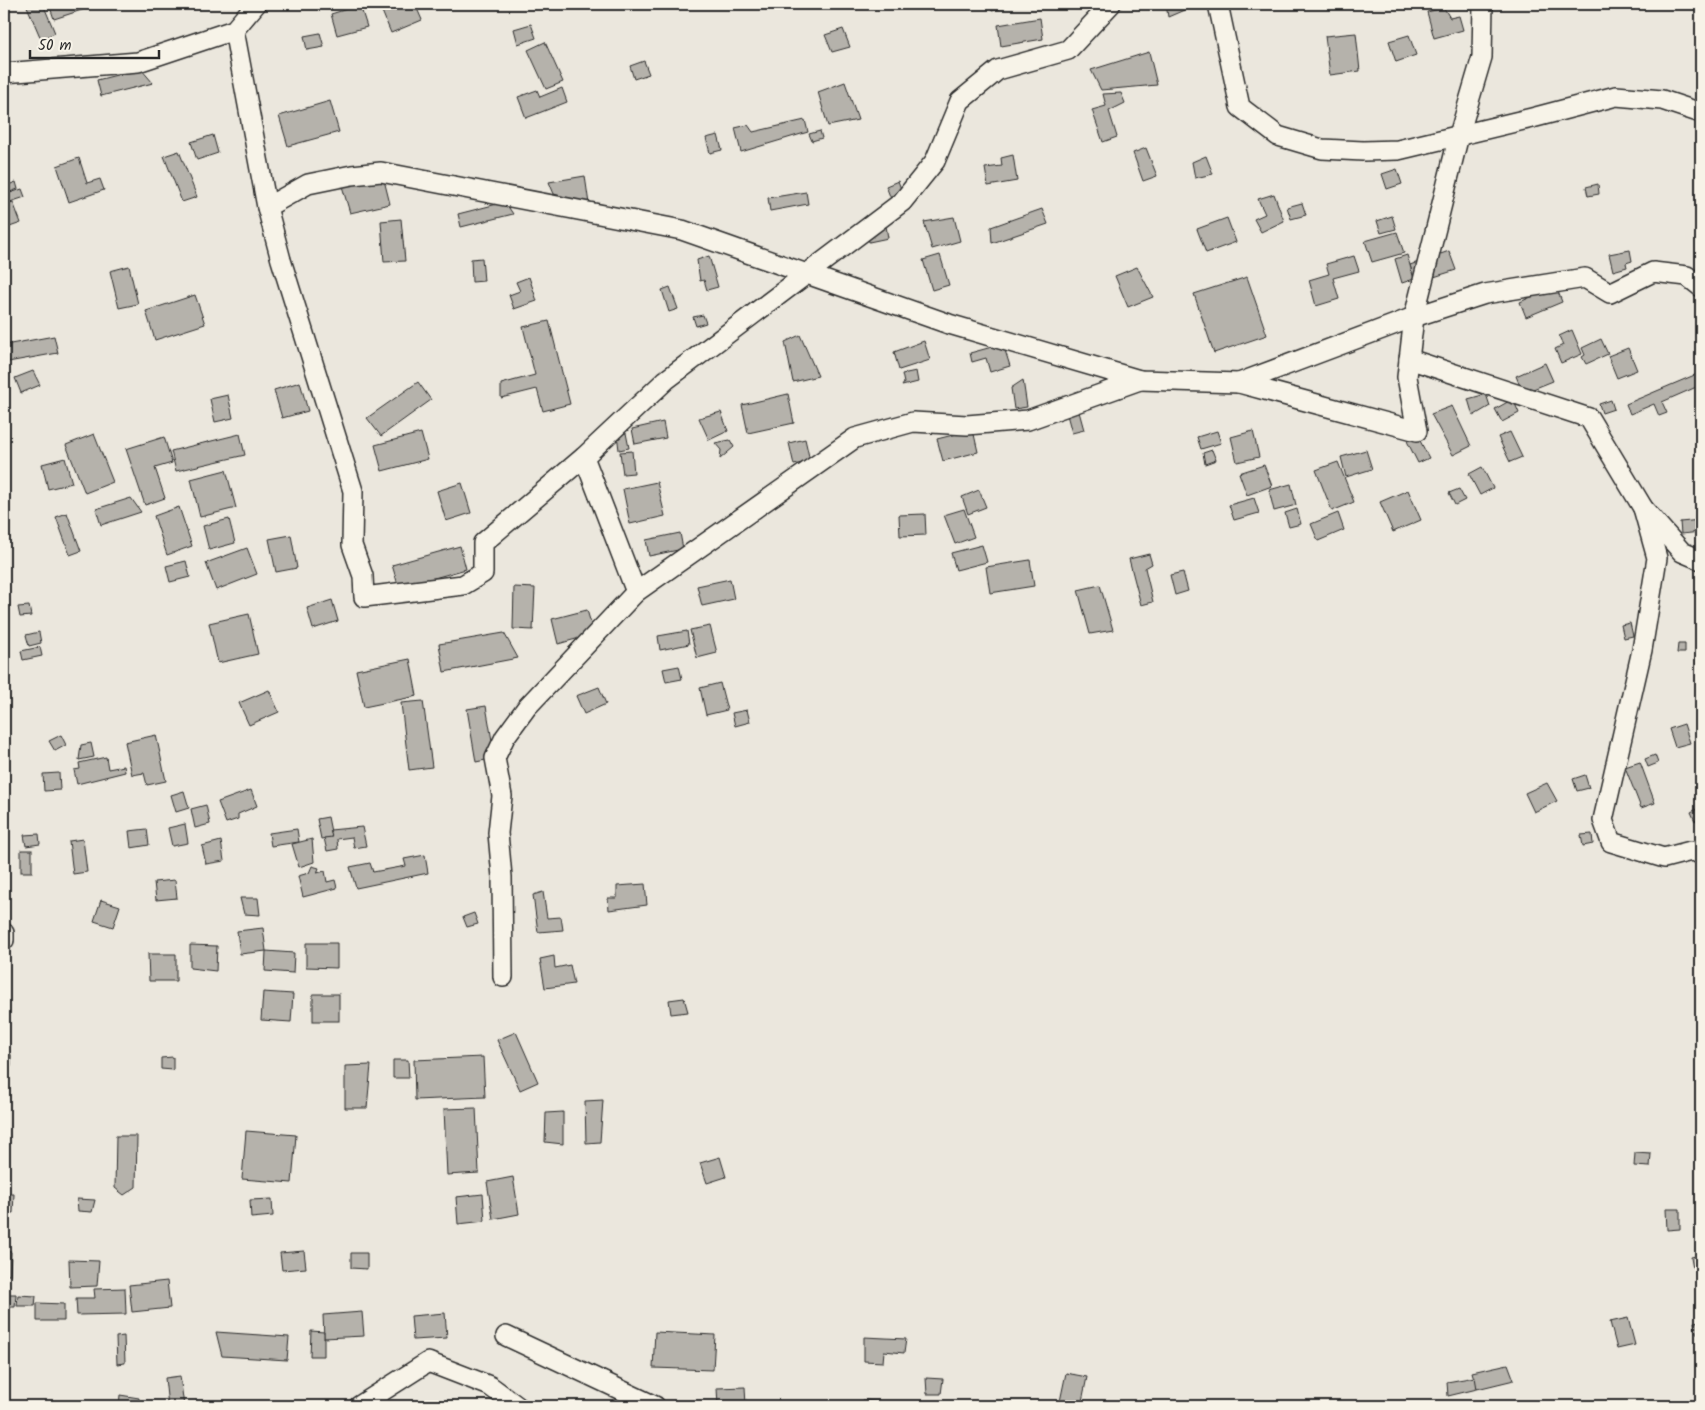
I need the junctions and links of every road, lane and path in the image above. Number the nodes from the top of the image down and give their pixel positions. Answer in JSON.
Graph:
{"nodes":[{"id":1,"x":256,"y":4,"type":"edge"},
{"id":2,"x":1111,"y":4,"type":"edge"},
{"id":3,"x":1218,"y":4,"type":"edge"},
{"id":4,"x":1483,"y":4,"type":"edge"},
{"id":5,"x":234,"y":30,"type":"junction"},
{"id":6,"x":4,"y":73,"type":"edge"},
{"id":7,"x":1701,"y":113,"type":"edge"},
{"id":8,"x":1459,"y":135,"type":"junction"},
{"id":9,"x":267,"y":208,"type":"junction"},
{"id":10,"x":808,"y":273,"type":"junction"},
{"id":11,"x":1701,"y":287,"type":"edge"},
{"id":12,"x":1414,"y":317,"type":"junction"},
{"id":13,"x":1409,"y":359,"type":"junction"},
{"id":14,"x":1140,"y":380,"type":"junction"},
{"id":15,"x":1239,"y":383,"type":"junction"},
{"id":16,"x":584,"y":457,"type":"junction"},
{"id":17,"x":1643,"y":508,"type":"junction"},
{"id":18,"x":1701,"y":560,"type":"edge"},
{"id":19,"x":636,"y":592,"type":"junction"},
{"id":20,"x":1701,"y":854,"type":"edge"},
{"id":21,"x":4,"y":933,"type":"edge"},
{"id":22,"x":4,"y":940,"type":"edge"},
{"id":23,"x":503,"y":977,"type":"dead end"},
{"id":24,"x":506,"y":1336,"type":"dead end"},
{"id":25,"x":358,"y":1406,"type":"edge"},
{"id":26,"x":517,"y":1406,"type":"edge"},
{"id":27,"x":655,"y":1406,"type":"edge"}],
"edges":[{"from":1,"to":5,"type":"street"},
{"from":2,"to":10,"type":"street"},
{"from":3,"to":8,"type":"street"},
{"from":4,"to":8,"type":"street"},
{"from":5,"to":6,"type":"street"},
{"from":5,"to":9,"type":"street"},
{"from":7,"to":8,"type":"street"},
{"from":8,"to":12,"type":"street"},
{"from":9,"to":10,"type":"street"},
{"from":9,"to":16,"type":"street"},
{"from":10,"to":14,"type":"street"},
{"from":10,"to":16,"type":"street"},
{"from":11,"to":12,"type":"street"},
{"from":12,"to":13,"type":"street"},
{"from":12,"to":15,"type":"street"},
{"from":13,"to":15,"type":"street"},
{"from":13,"to":17,"type":"street"},
{"from":14,"to":15,"type":"street"},
{"from":14,"to":19,"type":"street"},
{"from":16,"to":19,"type":"street"},
{"from":17,"to":18,"type":"street"},
{"from":17,"to":20,"type":"street"},
{"from":19,"to":23,"type":"street"},
{"from":21,"to":22,"type":"street"},
{"from":24,"to":27,"type":"street"},
{"from":25,"to":26,"type":"street"}]}
